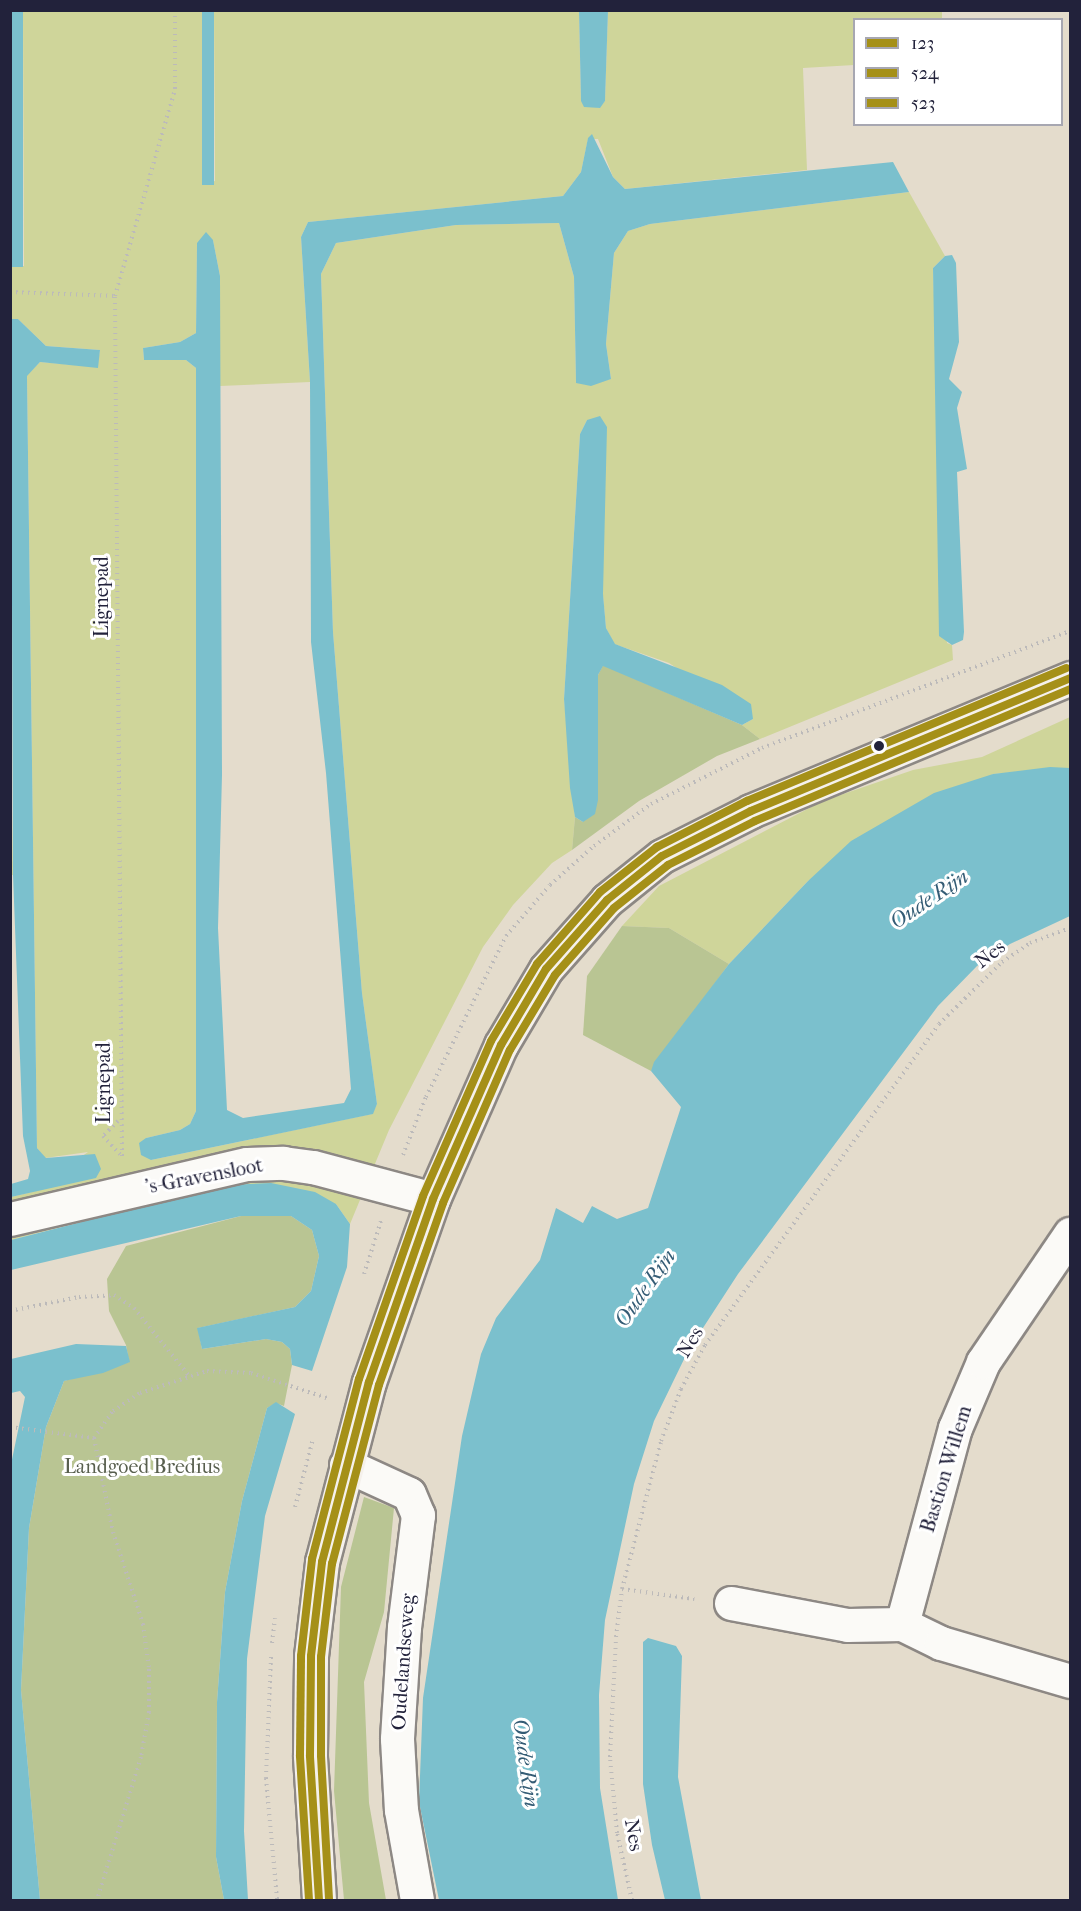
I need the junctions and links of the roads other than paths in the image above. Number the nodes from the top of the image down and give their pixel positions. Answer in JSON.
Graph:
{"nodes":[{"id":1,"x":1071,"y":678,"type":"edge"},
{"id":2,"x":433,"y":1198,"type":"junction"},
{"id":3,"x":10,"y":1219,"type":"edge"},
{"id":4,"x":1071,"y":1234,"type":"edge"},
{"id":5,"x":346,"y":1465,"type":"junction"},
{"id":6,"x":731,"y":1603,"type":"dead end"},
{"id":7,"x":902,"y":1624,"type":"junction"},
{"id":8,"x":1071,"y":1681,"type":"edge"},
{"id":9,"x":319,"y":1900,"type":"edge"},
{"id":10,"x":417,"y":1900,"type":"edge"}],
"edges":[{"from":1,"to":2,"type":"main road"},
{"from":2,"to":3,"type":"street","name":"'s-Gravensloot"},
{"from":2,"to":5,"type":"main road"},
{"from":4,"to":7,"type":"street","name":"Bastion Willem"},
{"from":5,"to":9,"type":"main road"},
{"from":5,"to":10,"type":"street","name":"Oudelandseweg"},
{"from":6,"to":7,"type":"street"},
{"from":7,"to":8,"type":"street"}]}
